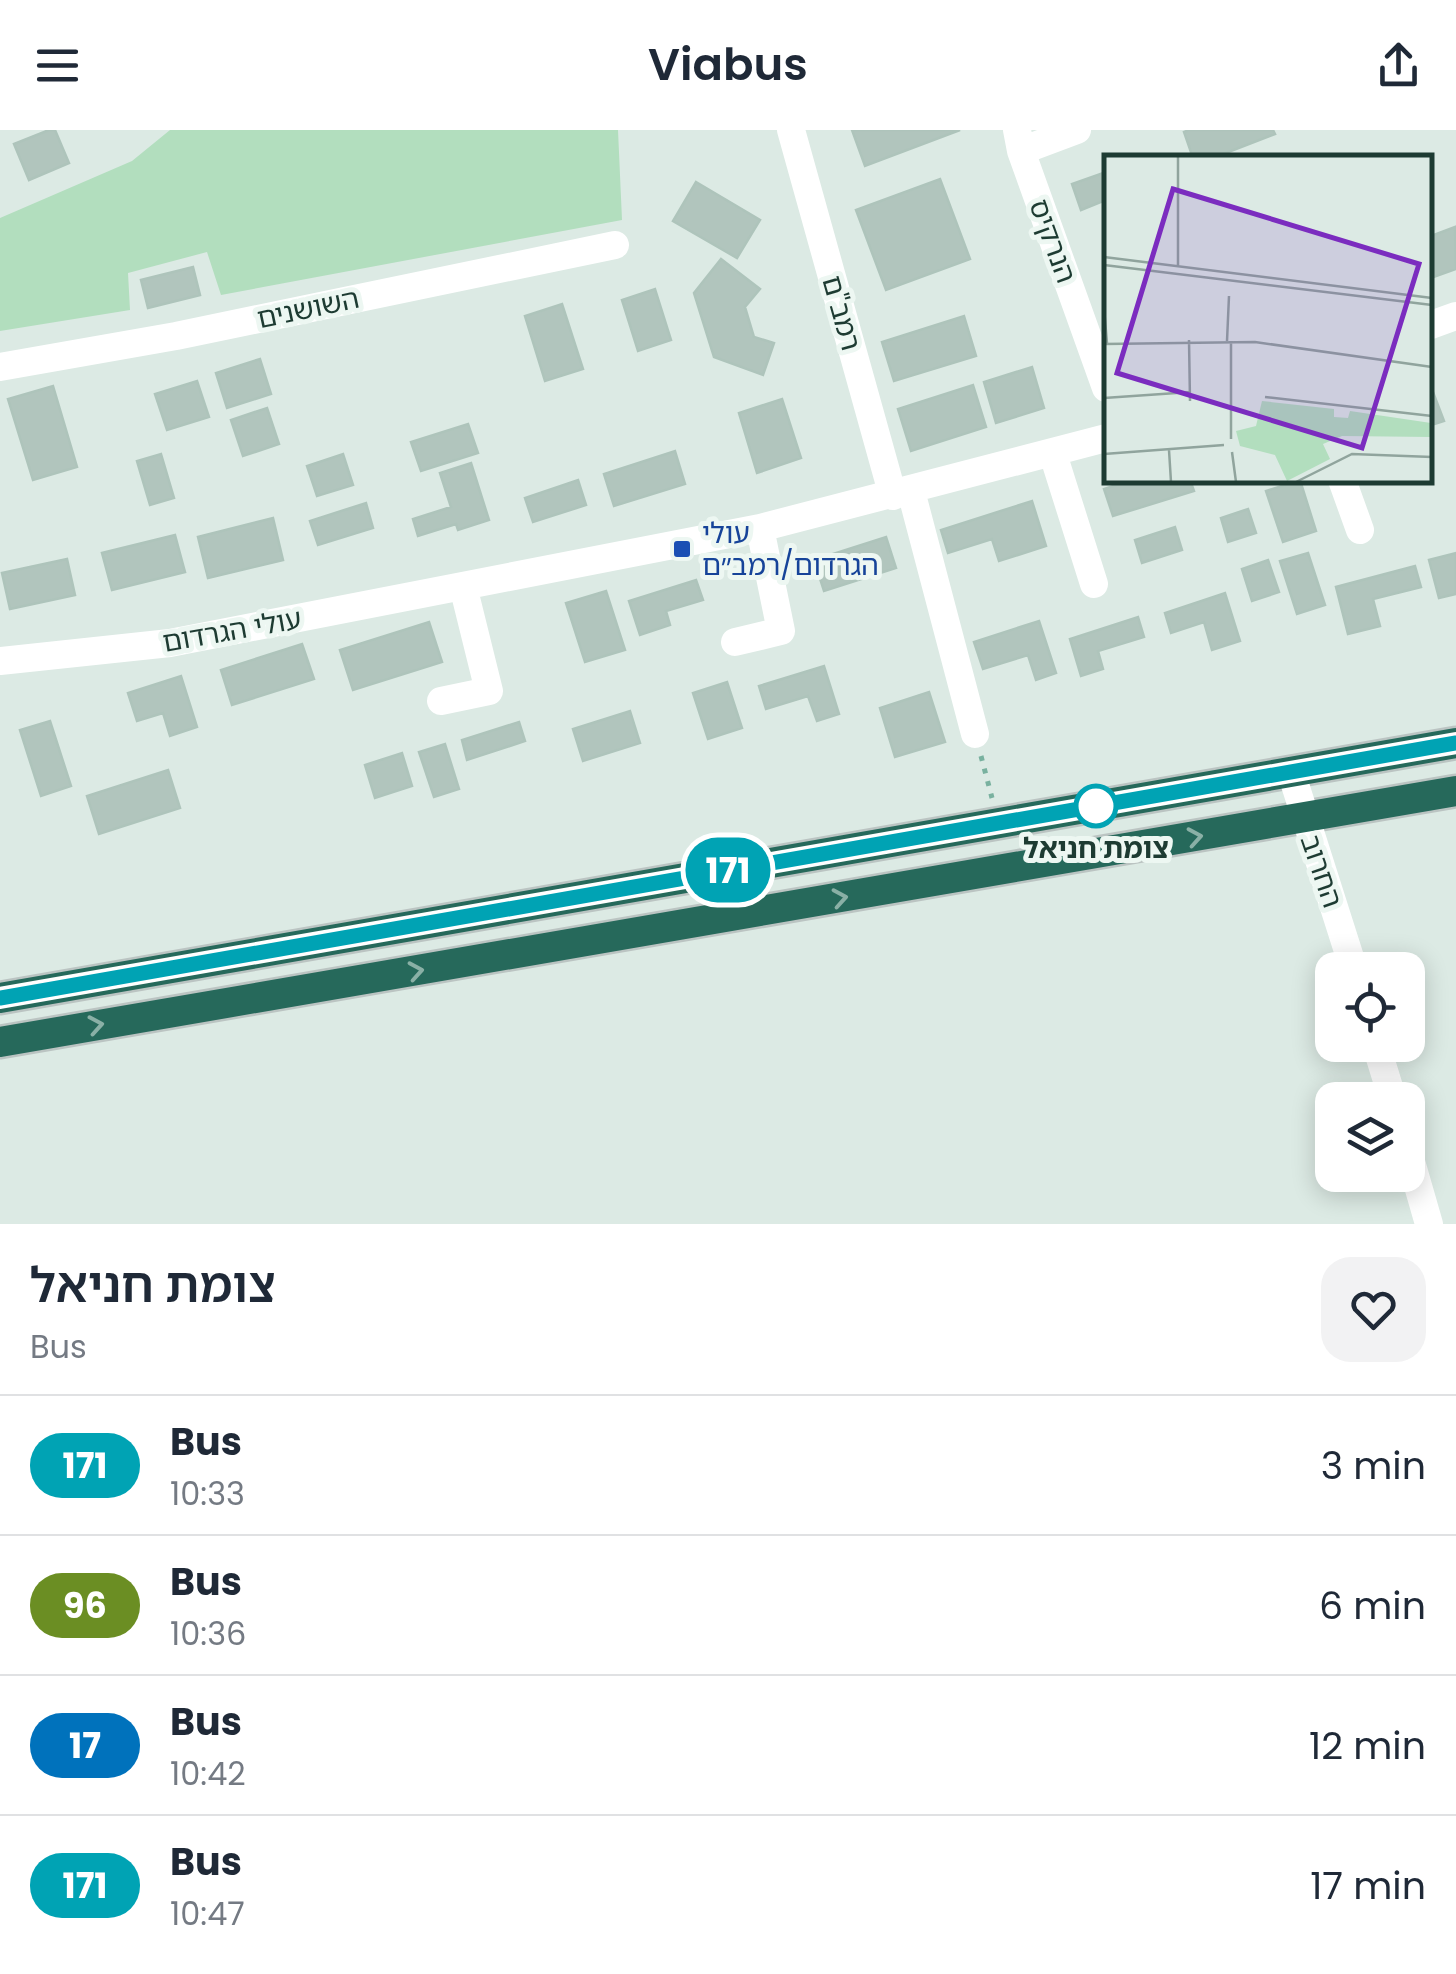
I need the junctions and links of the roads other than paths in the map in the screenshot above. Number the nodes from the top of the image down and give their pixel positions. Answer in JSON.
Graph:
{"nodes":[{"id":1,"x":791,"y":130,"type":"edge"},
{"id":2,"x":1077,"y":130,"type":"edge"},
{"id":3,"x":1019,"y":140,"type":"edge"},
{"id":4,"x":614,"y":245,"type":"dead end"},
{"id":5,"x":1456,"y":316,"type":"edge"},
{"id":6,"x":1431,"y":325,"type":"edge"},
{"id":7,"x":0,"y":367,"type":"edge"},
{"id":8,"x":1104,"y":382,"type":"edge"},
{"id":9,"x":1104,"y":439,"type":"edge"},
{"id":10,"x":1053,"y":454,"type":"junction"},
{"id":11,"x":1343,"y":482,"type":"edge"},
{"id":12,"x":902,"y":493,"type":"junction"},
{"id":13,"x":760,"y":528,"type":"junction"},
{"id":14,"x":1360,"y":530,"type":"dead end"},
{"id":15,"x":1094,"y":584,"type":"dead end"},
{"id":16,"x":463,"y":586,"type":"junction"},
{"id":17,"x":735,"y":642,"type":"dead end"},
{"id":18,"x":0,"y":661,"type":"edge"},
{"id":19,"x":441,"y":701,"type":"dead end"},
{"id":20,"x":974,"y":734,"type":"road end"},
{"id":21,"x":1456,"y":743,"type":"edge"},
{"id":22,"x":1290,"y":772,"type":"junction"},
{"id":23,"x":1456,"y":791,"type":"edge"},
{"id":24,"x":1304,"y":816,"type":"junction"},
{"id":25,"x":1348,"y":952,"type":"edge"},
{"id":26,"x":0,"y":998,"type":"edge"},
{"id":27,"x":0,"y":1042,"type":"edge"},
{"id":28,"x":1420,"y":1192,"type":"edge"},
{"id":29,"x":1429,"y":1224,"type":"edge"}],
"edges":[{"from":1,"to":12,"type":"street","name":"רמב\"ם"},
{"from":2,"to":3,"type":"street","name":"הנרקיס"},
{"from":3,"to":8,"type":"street","name":"הנרקיס"},
{"from":4,"to":7,"type":"street","name":"השושנים"},
{"from":5,"to":6,"type":"street"},
{"from":9,"to":10,"type":"street","name":"עולי הגרדום"},
{"from":10,"to":12,"type":"street","name":"עולי הגרדום"},
{"from":10,"to":15,"type":"street"},
{"from":11,"to":14,"type":"street"},
{"from":12,"to":13,"type":"street","name":"עולי הגרדום"},
{"from":12,"to":20,"type":"street"},
{"from":13,"to":16,"type":"street","name":"עולי הגרדום"},
{"from":13,"to":17,"type":"street"},
{"from":16,"to":18,"type":"street","name":"עולי הגרדום"},
{"from":16,"to":19,"type":"street"},
{"from":21,"to":22,"type":"highway"},
{"from":22,"to":24,"type":"street","name":"החרוב"},
{"from":22,"to":26,"type":"highway"},
{"from":23,"to":24,"type":"highway"},
{"from":24,"to":25,"type":"street","name":"החרוב"},
{"from":27,"to":24,"type":"highway","one_way":true},
{"from":28,"to":29,"type":"street"}]}
